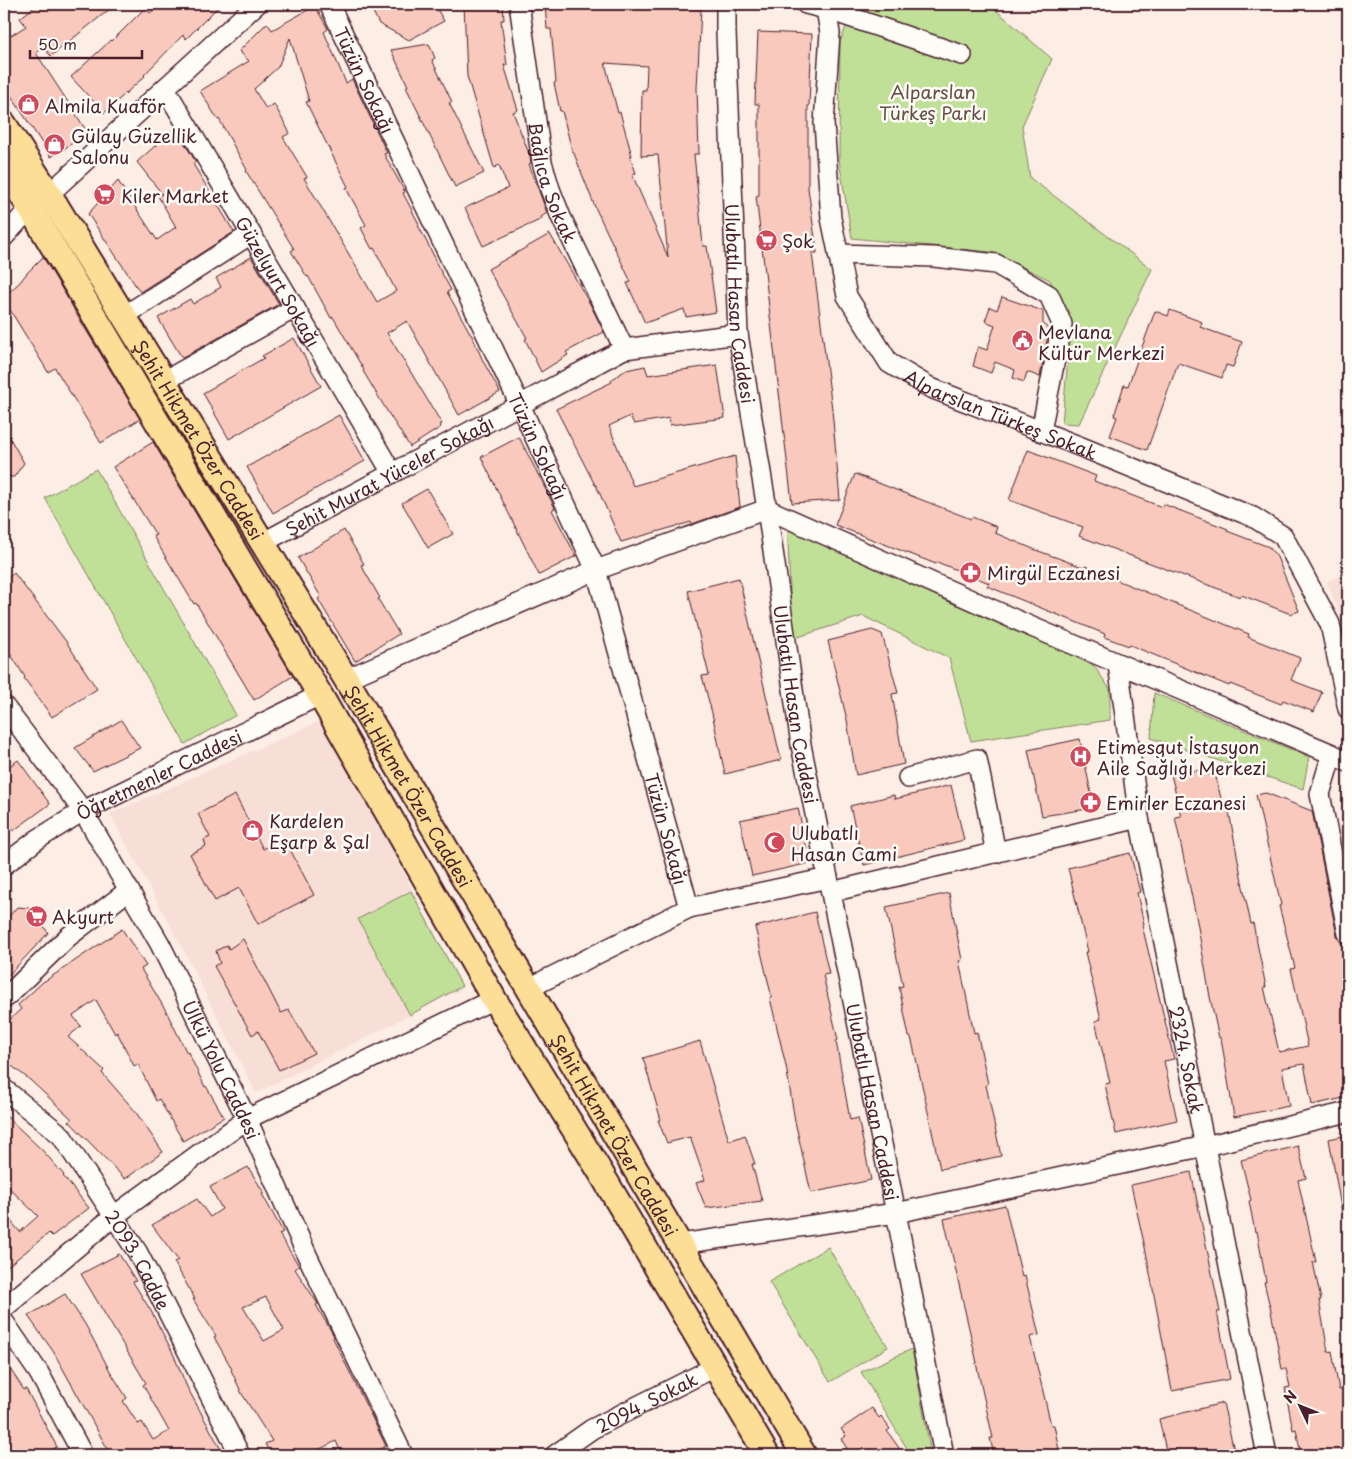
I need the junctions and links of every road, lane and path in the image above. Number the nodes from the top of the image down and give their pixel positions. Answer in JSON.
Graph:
{"nodes":[{"id":1,"x":257,"y":4,"type":"edge"},
{"id":2,"x":329,"y":4,"type":"edge"},
{"id":3,"x":519,"y":4,"type":"edge"},
{"id":4,"x":726,"y":4,"type":"edge"},
{"id":5,"x":806,"y":4,"type":"edge"},
{"id":6,"x":826,"y":9,"type":"junction"},
{"id":7,"x":962,"y":55,"type":"dead end"},
{"id":8,"x":165,"y":88,"type":"junction"},
{"id":9,"x":4,"y":124,"type":"edge"},
{"id":10,"x":4,"y":167,"type":"edge"},
{"id":11,"x":49,"y":194,"type":"junction"},
{"id":12,"x":30,"y":208,"type":"junction"},
{"id":13,"x":4,"y":228,"type":"edge"},
{"id":14,"x":251,"y":234,"type":"junction"},
{"id":15,"x":4,"y":238,"type":"edge"},
{"id":16,"x":838,"y":254,"type":"junction"},
{"id":17,"x":295,"y":308,"type":"junction"},
{"id":18,"x":124,"y":316,"type":"junction"},
{"id":19,"x":738,"y":334,"type":"junction"},
{"id":20,"x":624,"y":349,"type":"junction"},
{"id":21,"x":164,"y":381,"type":"junction"},
{"id":22,"x":520,"y":405,"type":"junction"},
{"id":23,"x":1041,"y":431,"type":"junction"},
{"id":24,"x":392,"y":473,"type":"junction"},
{"id":25,"x":766,"y":509,"type":"junction"},
{"id":26,"x":262,"y":542,"type":"junction"},
{"id":27,"x":596,"y":570,"type":"junction"},
{"id":28,"x":1118,"y":664,"type":"junction"},
{"id":29,"x":346,"y":679,"type":"junction"},
{"id":30,"x":320,"y":695,"type":"junction"},
{"id":31,"x":4,"y":706,"type":"edge"},
{"id":32,"x":1348,"y":709,"type":"edge"},
{"id":33,"x":1340,"y":758,"type":"edge"},
{"id":34,"x":908,"y":778,"type":"dead end"},
{"id":35,"x":83,"y":811,"type":"junction"},
{"id":36,"x":1139,"y":818,"type":"junction"},
{"id":37,"x":996,"y":853,"type":"junction"},
{"id":38,"x":4,"y":865,"type":"edge"},
{"id":39,"x":829,"y":885,"type":"junction"},
{"id":40,"x":129,"y":890,"type":"junction"},
{"id":41,"x":690,"y":908,"type":"junction"},
{"id":42,"x":1348,"y":934,"type":"edge"},
{"id":43,"x":529,"y":988,"type":"junction"},
{"id":44,"x":4,"y":999,"type":"edge"},
{"id":45,"x":494,"y":999,"type":"junction"},
{"id":46,"x":4,"y":1089,"type":"edge"},
{"id":47,"x":1348,"y":1112,"type":"edge"},
{"id":48,"x":247,"y":1119,"type":"junction"},
{"id":49,"x":1205,"y":1146,"type":"junction"},
{"id":50,"x":896,"y":1212,"type":"junction"},
{"id":51,"x":114,"y":1216,"type":"junction"},
{"id":52,"x":680,"y":1244,"type":"junction"},
{"id":53,"x":4,"y":1308,"type":"edge"},
{"id":54,"x":4,"y":1322,"type":"edge"},
{"id":55,"x":715,"y":1367,"type":"junction"},
{"id":56,"x":84,"y":1455,"type":"edge"},
{"id":57,"x":240,"y":1455,"type":"edge"},
{"id":58,"x":403,"y":1455,"type":"edge"},
{"id":59,"x":555,"y":1455,"type":"edge"},
{"id":60,"x":767,"y":1455,"type":"edge"},
{"id":61,"x":804,"y":1455,"type":"edge"},
{"id":62,"x":944,"y":1455,"type":"edge"},
{"id":63,"x":1268,"y":1455,"type":"edge"}],
"edges":[{"from":1,"to":8,"type":"street"},
{"from":2,"to":22,"type":"street","name":"Tüzün Sokağı"},
{"from":3,"to":20,"type":"street","name":"Bağlıca Sokak"},
{"from":4,"to":19,"type":"street","name":"Ulubatlı Hasan Caddesi"},
{"from":5,"to":6,"type":"street"},
{"from":6,"to":7,"type":"street"},
{"from":6,"to":16,"type":"street","name":"Alparslan Türkeş Sokak"},
{"from":8,"to":11,"type":"street"},
{"from":8,"to":14,"type":"street","name":"Güzelyurt Sokağı"},
{"from":9,"to":11,"type":"main road","name":"Şehit Hikmet Özer Caddesi"},
{"from":10,"to":12,"type":"main road","name":"Şehit Hikmet Özer Caddesi"},
{"from":11,"to":12,"type":"main road"},
{"from":11,"to":18,"type":"main road","name":"Şehit Hikmet Özer Caddesi"},
{"from":12,"to":13,"type":"street"},
{"from":12,"to":15,"type":"street"},
{"from":12,"to":30,"type":"main road","name":"Şehit Hikmet Özer Caddesi"},
{"from":14,"to":17,"type":"street","name":"Güzelyurt Sokağı"},
{"from":14,"to":18,"type":"street"},
{"from":16,"to":23,"type":"street","name":"Alparslan Türkeş Sokak"},
{"from":16,"to":23,"type":"street"},
{"from":17,"to":21,"type":"street"},
{"from":17,"to":24,"type":"street","name":"Güzelyurt Sokağı"},
{"from":18,"to":21,"type":"main road","name":"Şehit Hikmet Özer Caddesi"},
{"from":19,"to":20,"type":"street","name":"Şehit Murat Yüceler Sokağı"},
{"from":19,"to":25,"type":"street","name":"Ulubatlı Hasan Caddesi"},
{"from":20,"to":22,"type":"street","name":"Şehit Murat Yüceler Sokağı"},
{"from":21,"to":26,"type":"main road","name":"Şehit Hikmet Özer Caddesi"},
{"from":22,"to":24,"type":"street","name":"Şehit Murat Yüceler Sokağı"},
{"from":22,"to":27,"type":"street","name":"Tüzün Sokağı"},
{"from":23,"to":32,"type":"street","name":"Alparslan Türkeş Sokak"},
{"from":24,"to":26,"type":"street","name":"Şehit Murat Yüceler Sokağı"},
{"from":25,"to":27,"type":"street"},
{"from":25,"to":28,"type":"street"},
{"from":25,"to":39,"type":"street","name":"Ulubatlı Hasan Caddesi"},
{"from":26,"to":29,"type":"main road","name":"Şehit Hikmet Özer Caddesi"},
{"from":27,"to":29,"type":"street"},
{"from":27,"to":41,"type":"street","name":"Tüzün Sokağı"},
{"from":28,"to":33,"type":"street"},
{"from":28,"to":36,"type":"street","name":"2324. Sokak"},
{"from":29,"to":30,"type":"main road"},
{"from":29,"to":43,"type":"main road","name":"Şehit Hikmet Özer Caddesi"},
{"from":30,"to":35,"type":"street","name":"Öğretmenler Caddesi"},
{"from":30,"to":45,"type":"main road","name":"Şehit Hikmet Özer Caddesi"},
{"from":31,"to":35,"type":"street","name":"Ülkü Yolu Caddesi"},
{"from":33,"to":42,"type":"street"},
{"from":34,"to":37,"type":"street"},
{"from":35,"to":38,"type":"street","name":"Öğretmenler Caddesi"},
{"from":35,"to":40,"type":"street","name":"Ülkü Yolu Caddesi"},
{"from":36,"to":37,"type":"street"},
{"from":36,"to":49,"type":"street","name":"2324. Sokak"},
{"from":37,"to":39,"type":"street"},
{"from":39,"to":41,"type":"street"},
{"from":39,"to":50,"type":"street","name":"Ulubatlı Hasan Caddesi"},
{"from":40,"to":44,"type":"street"},
{"from":40,"to":48,"type":"street","name":"Ülkü Yolu Caddesi"},
{"from":41,"to":43,"type":"street"},
{"from":43,"to":52,"type":"main road","name":"Şehit Hikmet Özer Caddesi"},
{"from":45,"to":48,"type":"street"},
{"from":45,"to":55,"type":"main road","name":"Şehit Hikmet Özer Caddesi"},
{"from":46,"to":51,"type":"street","name":"2093. Cadde"},
{"from":47,"to":49,"type":"street"},
{"from":48,"to":51,"type":"street"},
{"from":48,"to":58,"type":"street","name":"Ülkü Yolu Caddesi"},
{"from":49,"to":50,"type":"street"},
{"from":49,"to":63,"type":"street","name":"2324. Sokak"},
{"from":50,"to":52,"type":"street"},
{"from":50,"to":62,"type":"street","name":"Ulubatlı Hasan Caddesi"},
{"from":51,"to":53,"type":"street"},
{"from":51,"to":57,"type":"street","name":"2093. Cadde"},
{"from":52,"to":61,"type":"main road","name":"Şehit Hikmet Özer Caddesi"},
{"from":54,"to":56,"type":"street"},
{"from":55,"to":59,"type":"street","name":"2094. Sokak"},
{"from":55,"to":60,"type":"main road","name":"Şehit Hikmet Özer Caddesi"}]}
